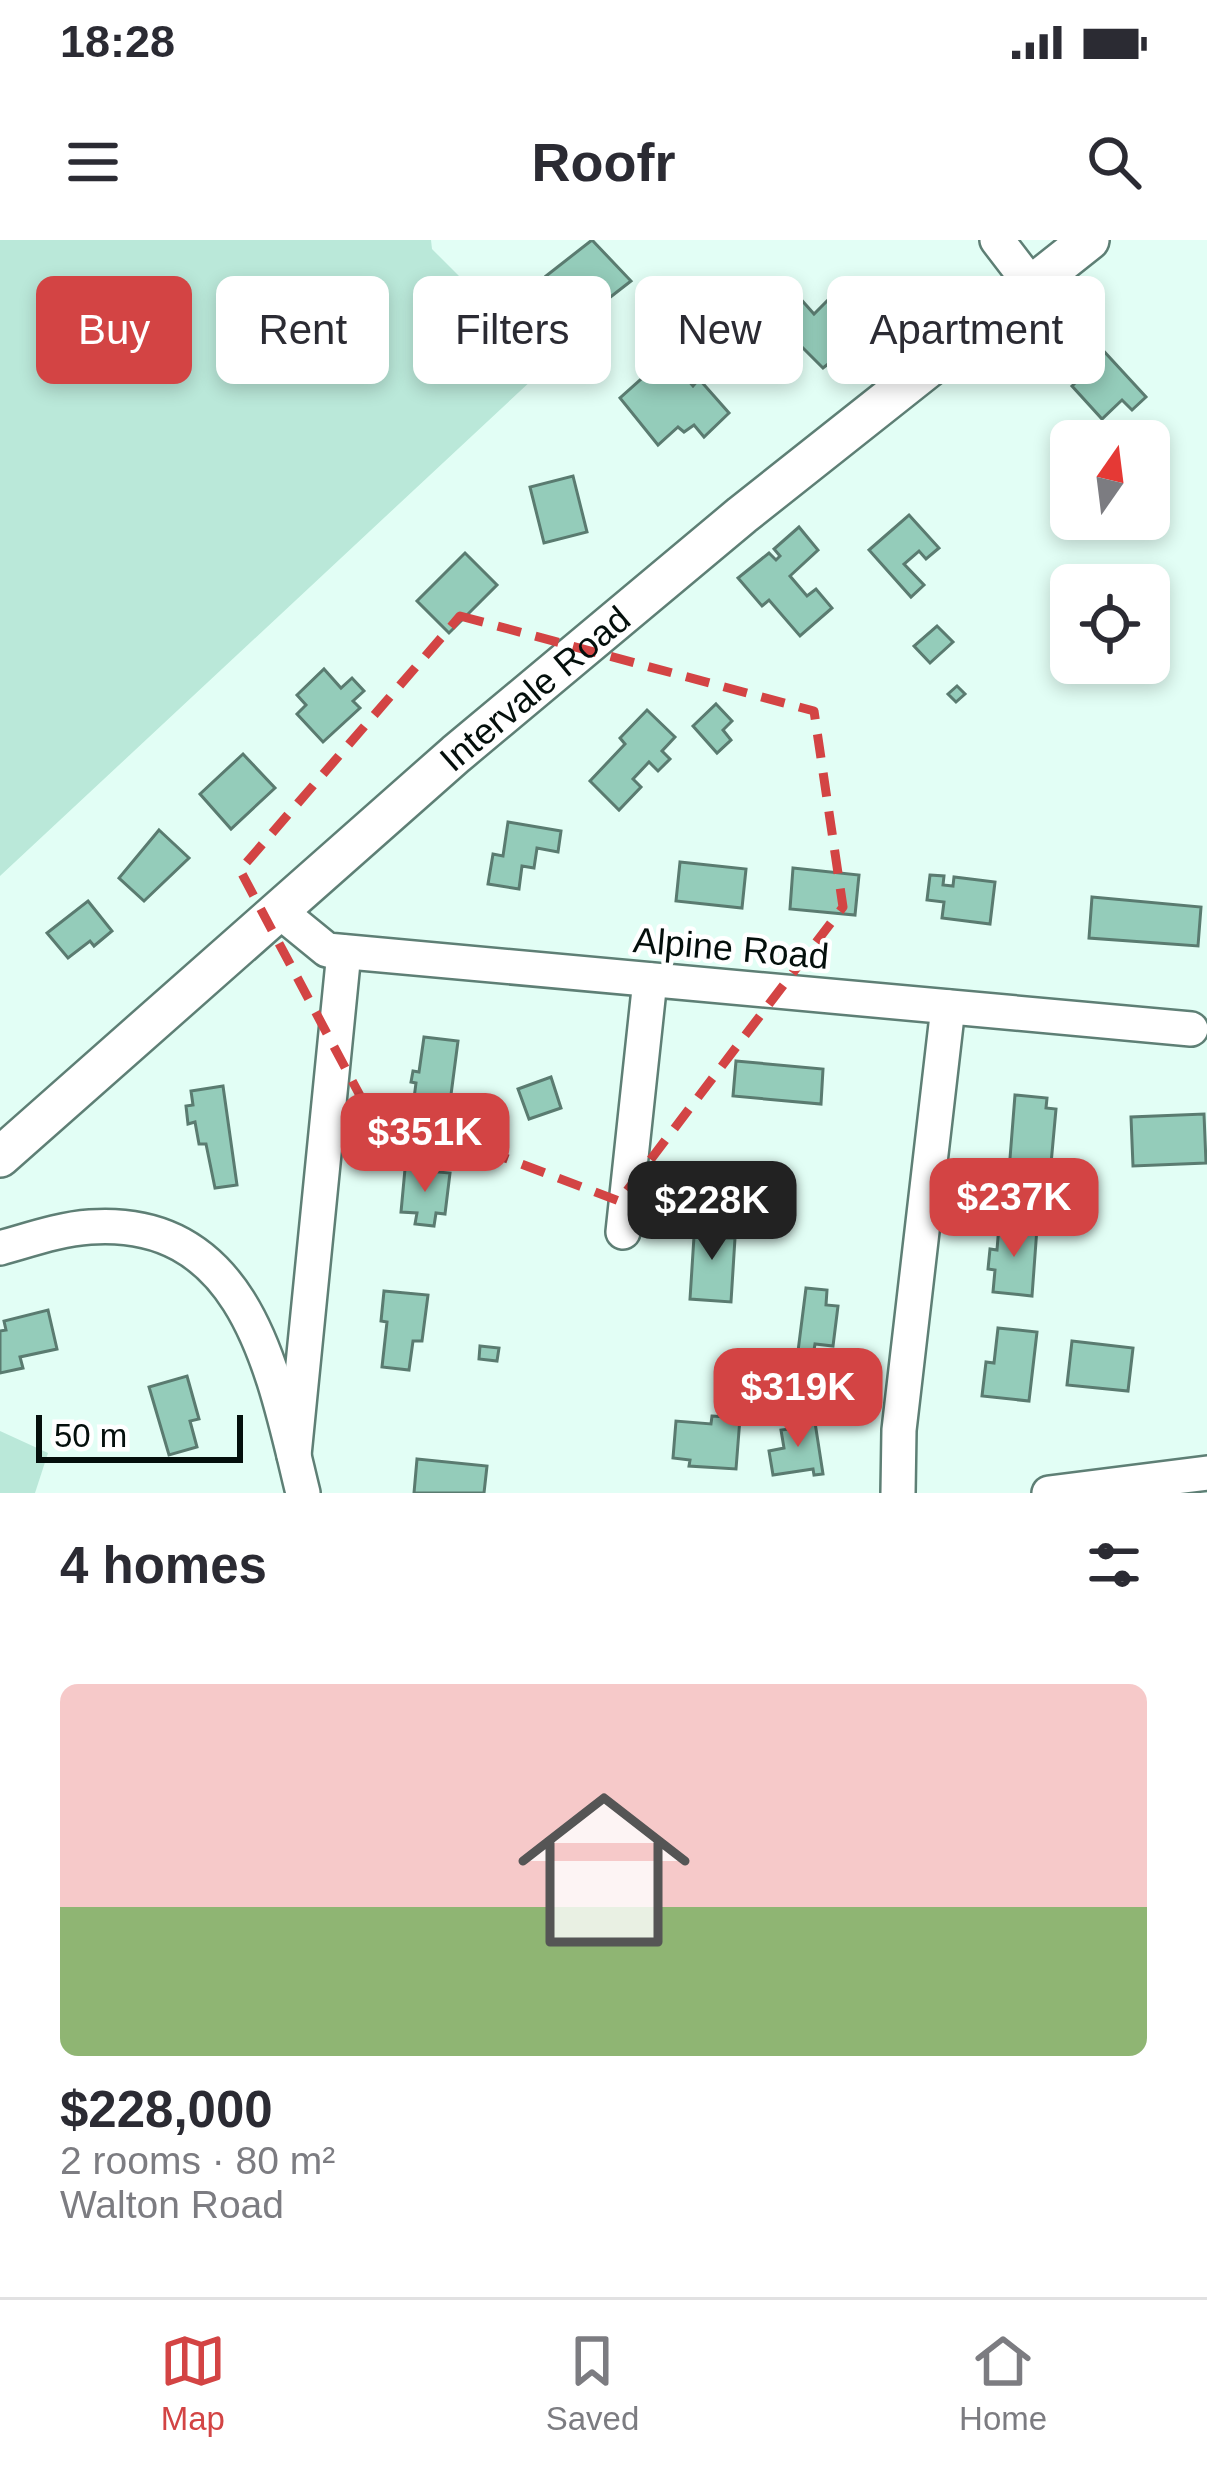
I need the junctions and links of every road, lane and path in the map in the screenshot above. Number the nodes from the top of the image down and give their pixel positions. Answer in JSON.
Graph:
{"nodes":[{"id":1,"x":997,"y":240,"type":"edge"},
{"id":2,"x":1089,"y":240,"type":"edge"},
{"id":3,"x":1025,"y":276,"type":"edge"},
{"id":4,"x":1046,"y":276,"type":"edge"},
{"id":5,"x":909,"y":384,"type":"edge"},
{"id":6,"x":278,"y":910,"type":"junction"},
{"id":7,"x":344,"y":952,"type":"junction"},
{"id":8,"x":650,"y":980,"type":"junction"},
{"id":9,"x":948,"y":1007,"type":"junction"},
{"id":10,"x":1191,"y":1029,"type":"dead end"},
{"id":11,"x":0,"y":1156,"type":"edge"},
{"id":12,"x":623,"y":1232,"type":"dead end"},
{"id":13,"x":0,"y":1248,"type":"edge"},
{"id":14,"x":294,"y":1456,"type":"junction"},
{"id":15,"x":1207,"y":1473,"type":"edge"},
{"id":16,"x":303,"y":1493,"type":"edge"},
{"id":17,"x":898,"y":1493,"type":"edge"},
{"id":18,"x":1049,"y":1493,"type":"edge"}],
"edges":[{"from":1,"to":3,"type":"street"},
{"from":2,"to":4,"type":"street","name":"Intervale Road"},
{"from":5,"to":6,"type":"street","name":"Intervale Road"},
{"from":6,"to":7,"type":"street","name":"Alpine Road"},
{"from":6,"to":11,"type":"street","name":"Intervale Road"},
{"from":7,"to":8,"type":"street","name":"Alpine Road"},
{"from":7,"to":14,"type":"street"},
{"from":8,"to":9,"type":"street","name":"Alpine Road"},
{"from":8,"to":12,"type":"street"},
{"from":9,"to":10,"type":"street","name":"Alpine Road"},
{"from":9,"to":17,"type":"street"},
{"from":13,"to":14,"type":"street"},
{"from":14,"to":16,"type":"street"},
{"from":15,"to":18,"type":"street"}]}
